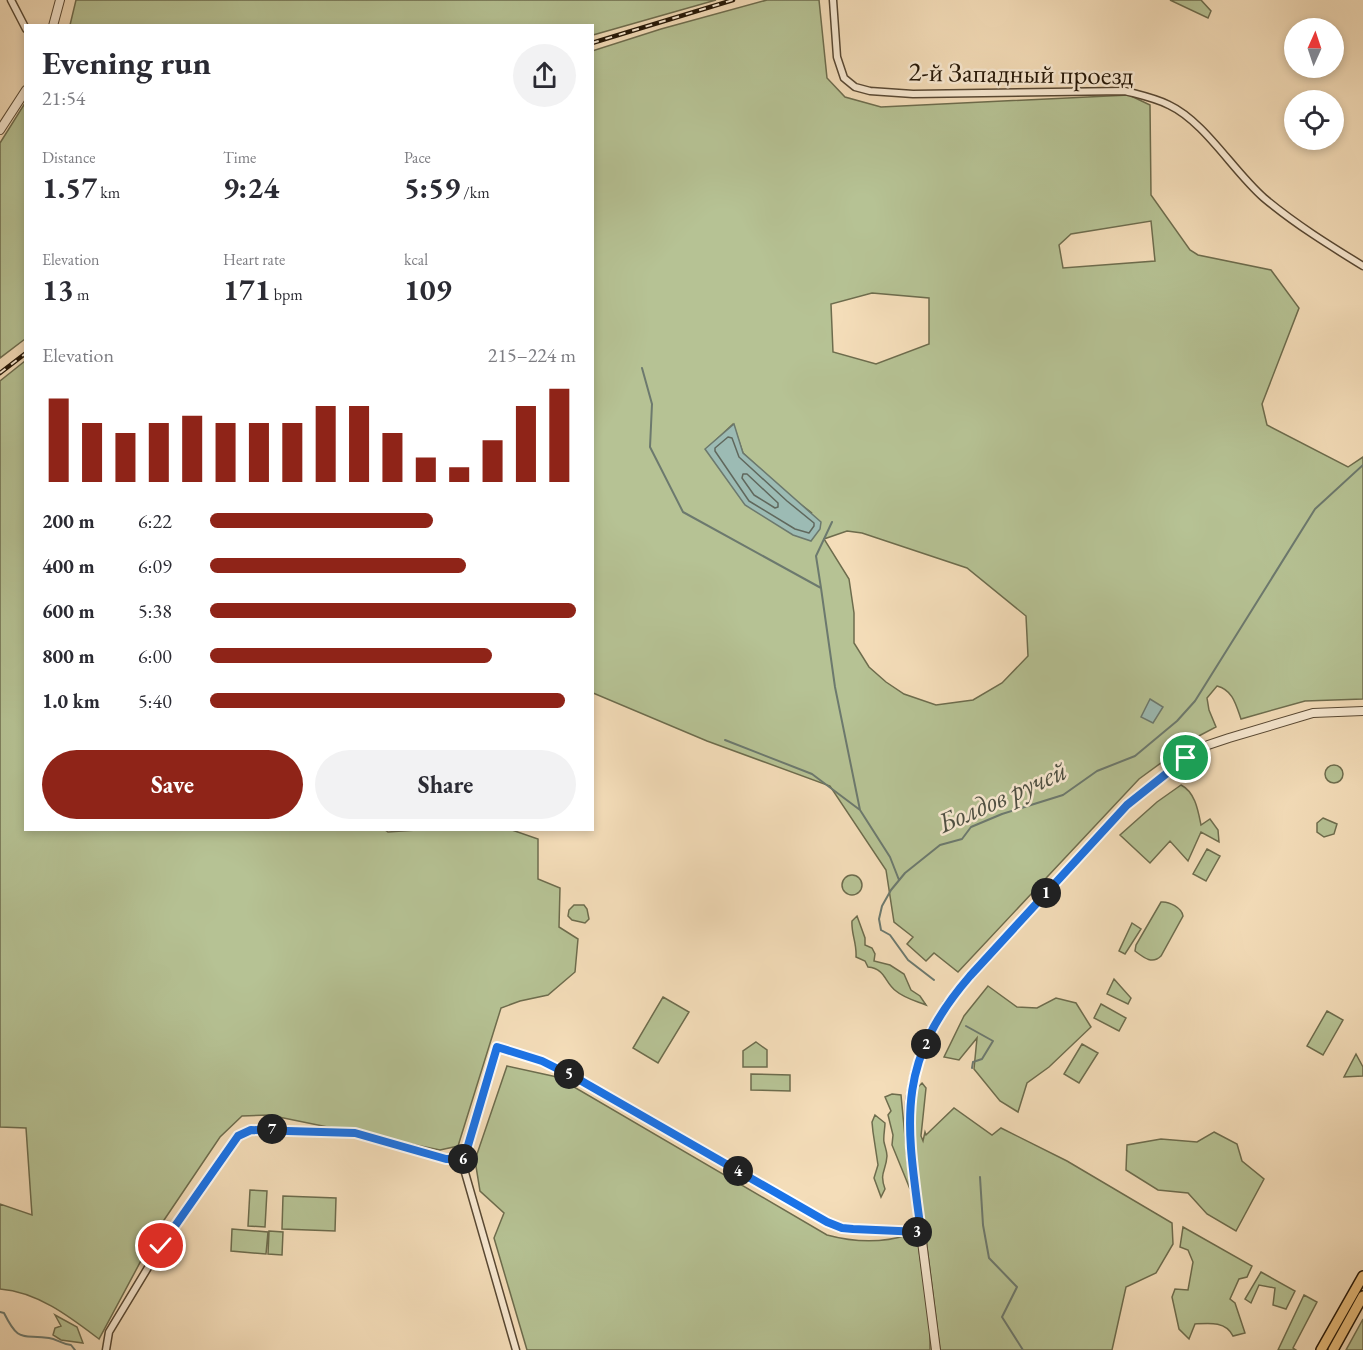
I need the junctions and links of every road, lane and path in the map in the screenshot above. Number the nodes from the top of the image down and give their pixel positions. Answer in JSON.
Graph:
{"nodes":[{"id":1,"x":11,"y":0,"type":"edge"},
{"id":2,"x":60,"y":0,"type":"edge"},
{"id":3,"x":833,"y":0,"type":"edge"},
{"id":4,"x":54,"y":24,"type":"edge"},
{"id":5,"x":24,"y":25,"type":"edge"},
{"id":6,"x":24,"y":92,"type":"edge"},
{"id":7,"x":3,"y":117,"type":"edge"},
{"id":8,"x":0,"y":130,"type":"edge"},
{"id":9,"x":1363,"y":266,"type":"edge"},
{"id":10,"x":1363,"y":711,"type":"edge"},
{"id":11,"x":464,"y":1159,"type":"junction"},
{"id":12,"x":921,"y":1232,"type":"junction"},
{"id":13,"x":1363,"y":1276,"type":"edge"},
{"id":14,"x":1363,"y":1296,"type":"edge"},
{"id":15,"x":106,"y":1350,"type":"edge"},
{"id":16,"x":516,"y":1350,"type":"edge"},
{"id":17,"x":936,"y":1350,"type":"edge"},
{"id":18,"x":1321,"y":1350,"type":"edge"},
{"id":19,"x":1333,"y":1350,"type":"edge"}],
"edges":[{"from":1,"to":5,"type":"street"},
{"from":2,"to":4,"type":"street"},
{"from":3,"to":9,"type":"street","name":"2-й Западный проезд"},
{"from":6,"to":7,"type":"street"},
{"from":7,"to":8,"type":"street"},
{"from":10,"to":12,"type":"street"},
{"from":11,"to":12,"type":"street"},
{"from":11,"to":15,"type":"street"},
{"from":11,"to":16,"type":"street"},
{"from":12,"to":17,"type":"street"},
{"from":13,"to":18,"type":"main road"},
{"from":14,"to":19,"type":"main road"}]}
